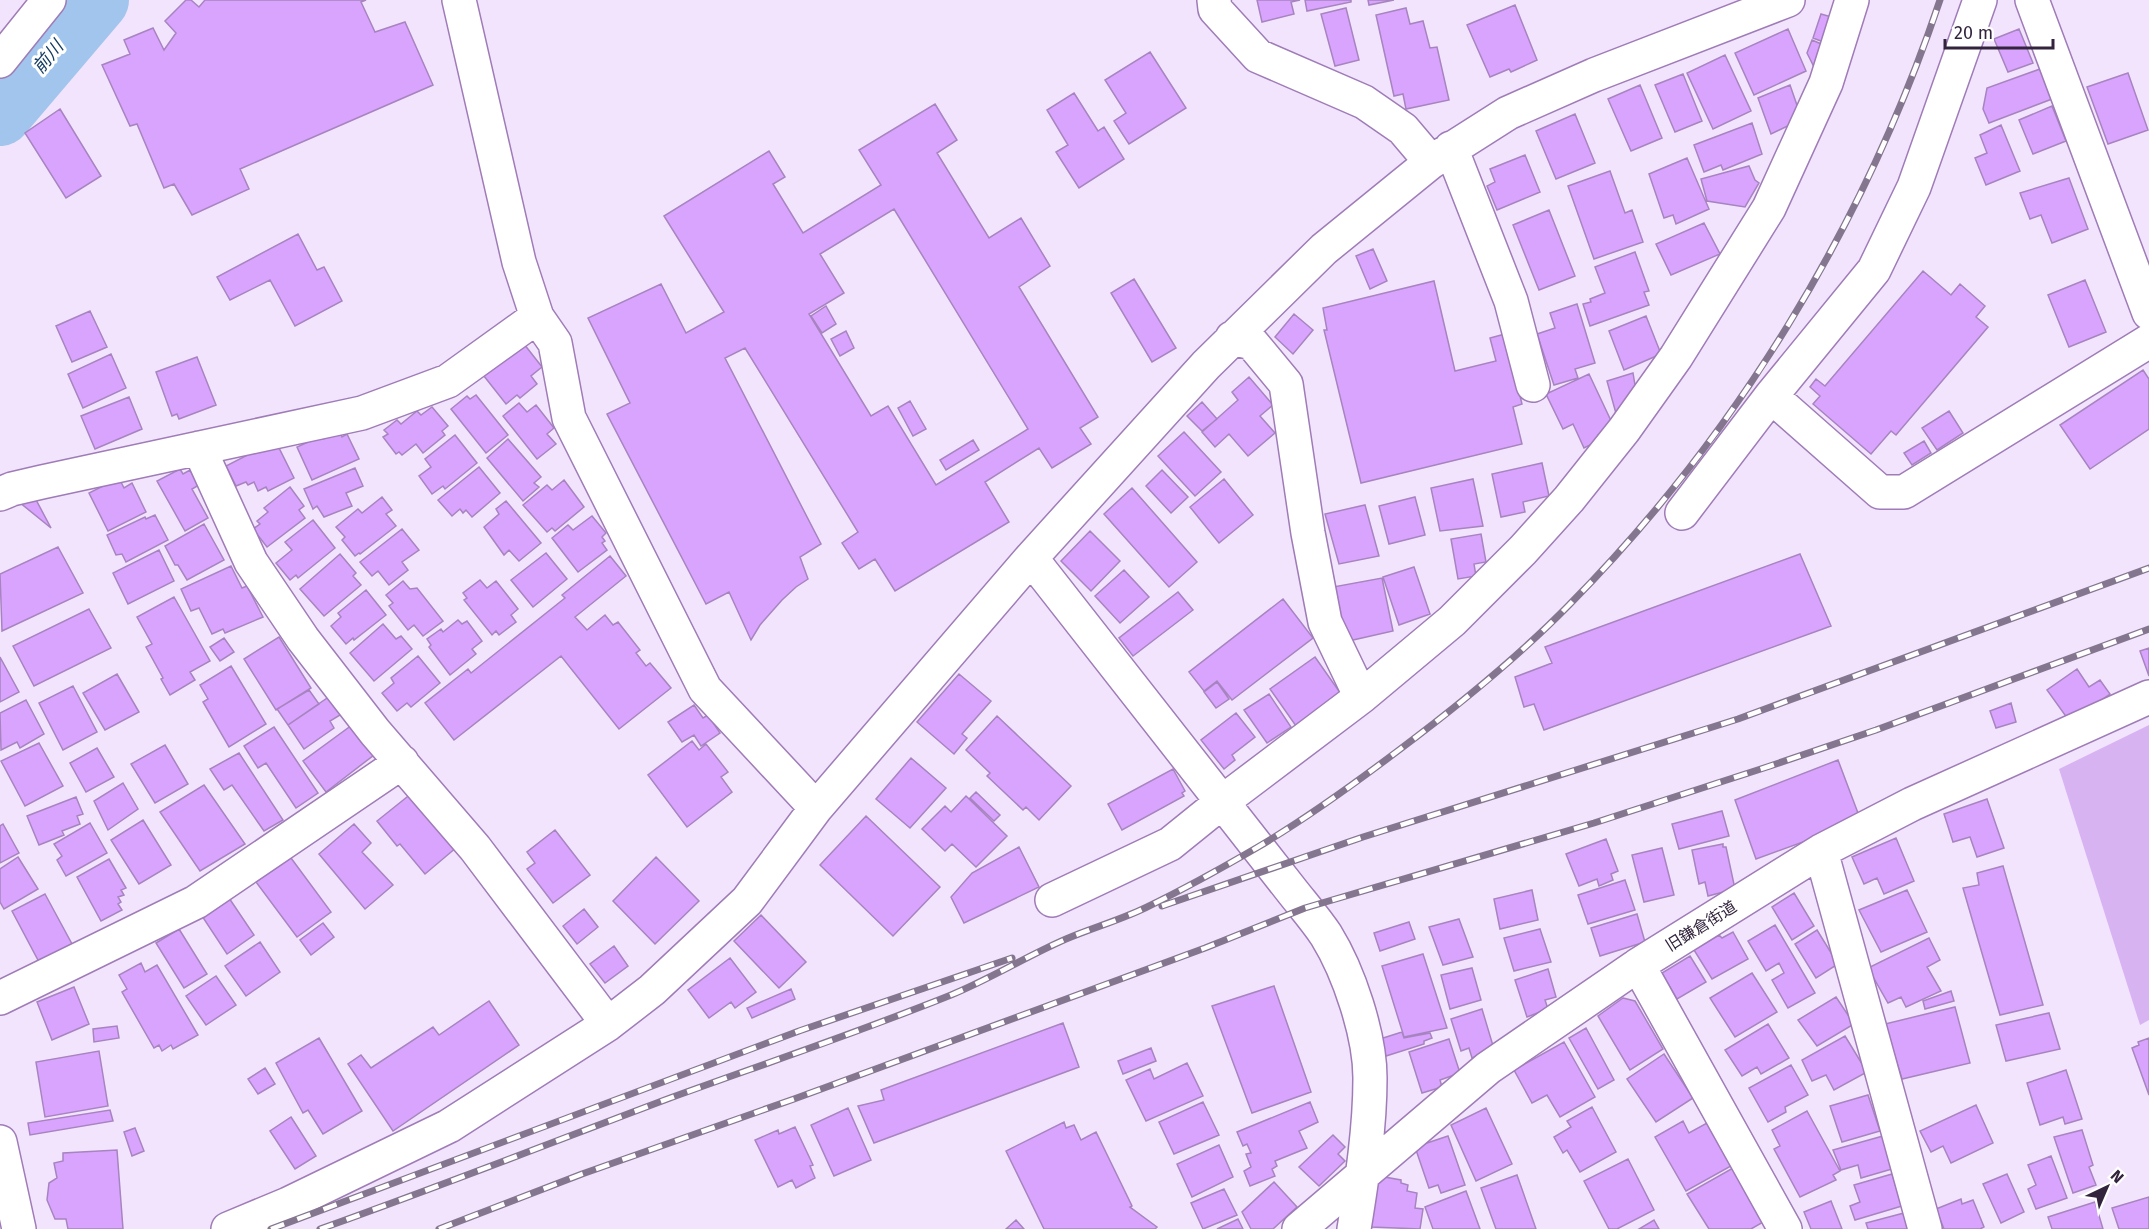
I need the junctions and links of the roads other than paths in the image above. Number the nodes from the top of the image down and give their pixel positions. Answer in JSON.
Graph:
{"nodes":[{"id":1,"x":50,"y":0,"type":"edge"},
{"id":2,"x":459,"y":0,"type":"edge"},
{"id":3,"x":1214,"y":0,"type":"edge"},
{"id":4,"x":1788,"y":0,"type":"edge"},
{"id":5,"x":1852,"y":0,"type":"edge"},
{"id":6,"x":1980,"y":0,"type":"edge"},
{"id":7,"x":2032,"y":0,"type":"edge"},
{"id":8,"x":11,"y":35,"type":"edge"},
{"id":9,"x":0,"y":61,"type":"edge"},
{"id":10,"x":1441,"y":155,"type":"junction"},
{"id":11,"x":2148,"y":305,"type":"edge"},
{"id":12,"x":537,"y":317,"type":"junction"},
{"id":13,"x":1232,"y":338,"type":"junction"},
{"id":14,"x":2149,"y":341,"type":"edge"},
{"id":15,"x":1533,"y":385,"type":"dead end"},
{"id":16,"x":1771,"y":396,"type":"junction"},
{"id":17,"x":199,"y":448,"type":"junction"},
{"id":18,"x":0,"y":494,"type":"edge"},
{"id":19,"x":1682,"y":513,"type":"dead end"},
{"id":20,"x":1031,"y":558,"type":"junction"},
{"id":21,"x":1361,"y":697,"type":"junction"},
{"id":22,"x":2149,"y":697,"type":"edge"},
{"id":23,"x":402,"y":762,"type":"junction"},
{"id":24,"x":1222,"y":802,"type":"junction"},
{"id":25,"x":816,"y":808,"type":"junction"},
{"id":26,"x":1821,"y":851,"type":"junction"},
{"id":27,"x":1052,"y":900,"type":"dead end"},
{"id":28,"x":1638,"y":966,"type":"junction"},
{"id":29,"x":0,"y":998,"type":"edge"},
{"id":30,"x":608,"y":1024,"type":"junction"},
{"id":31,"x":0,"y":1142,"type":"edge"},
{"id":32,"x":1363,"y":1174,"type":"junction"},
{"id":33,"x":19,"y":1229,"type":"edge"},
{"id":34,"x":228,"y":1229,"type":"edge"},
{"id":35,"x":1299,"y":1229,"type":"edge"},
{"id":36,"x":1354,"y":1229,"type":"edge"},
{"id":37,"x":1785,"y":1229,"type":"edge"},
{"id":38,"x":1924,"y":1229,"type":"edge"}],
"edges":[{"from":1,"to":8,"type":"street"},
{"from":2,"to":12,"type":"street"},
{"from":3,"to":10,"type":"street"},
{"from":4,"to":10,"type":"street"},
{"from":5,"to":21,"type":"street"},
{"from":6,"to":16,"type":"street"},
{"from":7,"to":11,"type":"street"},
{"from":8,"to":9,"type":"street"},
{"from":10,"to":13,"type":"street"},
{"from":10,"to":15,"type":"street"},
{"from":12,"to":17,"type":"street"},
{"from":12,"to":25,"type":"street"},
{"from":13,"to":20,"type":"street"},
{"from":13,"to":21,"type":"street"},
{"from":14,"to":16,"type":"street"},
{"from":16,"to":19,"type":"street"},
{"from":17,"to":18,"type":"street"},
{"from":17,"to":23,"type":"street"},
{"from":20,"to":24,"type":"street"},
{"from":20,"to":25,"type":"street"},
{"from":21,"to":24,"type":"street"},
{"from":22,"to":26,"type":"street","name":"旧鎌倉街道"},
{"from":23,"to":29,"type":"street"},
{"from":23,"to":30,"type":"street"},
{"from":24,"to":27,"type":"street"},
{"from":24,"to":32,"type":"street"},
{"from":25,"to":30,"type":"street"},
{"from":26,"to":28,"type":"street","name":"旧鎌倉街道"},
{"from":26,"to":38,"type":"street"},
{"from":28,"to":32,"type":"street","name":"旧鎌倉街道"},
{"from":28,"to":37,"type":"street"},
{"from":30,"to":34,"type":"street"},
{"from":31,"to":33,"type":"street"},
{"from":32,"to":35,"type":"street","name":"旧鎌倉街道"},
{"from":32,"to":36,"type":"street"}]}
